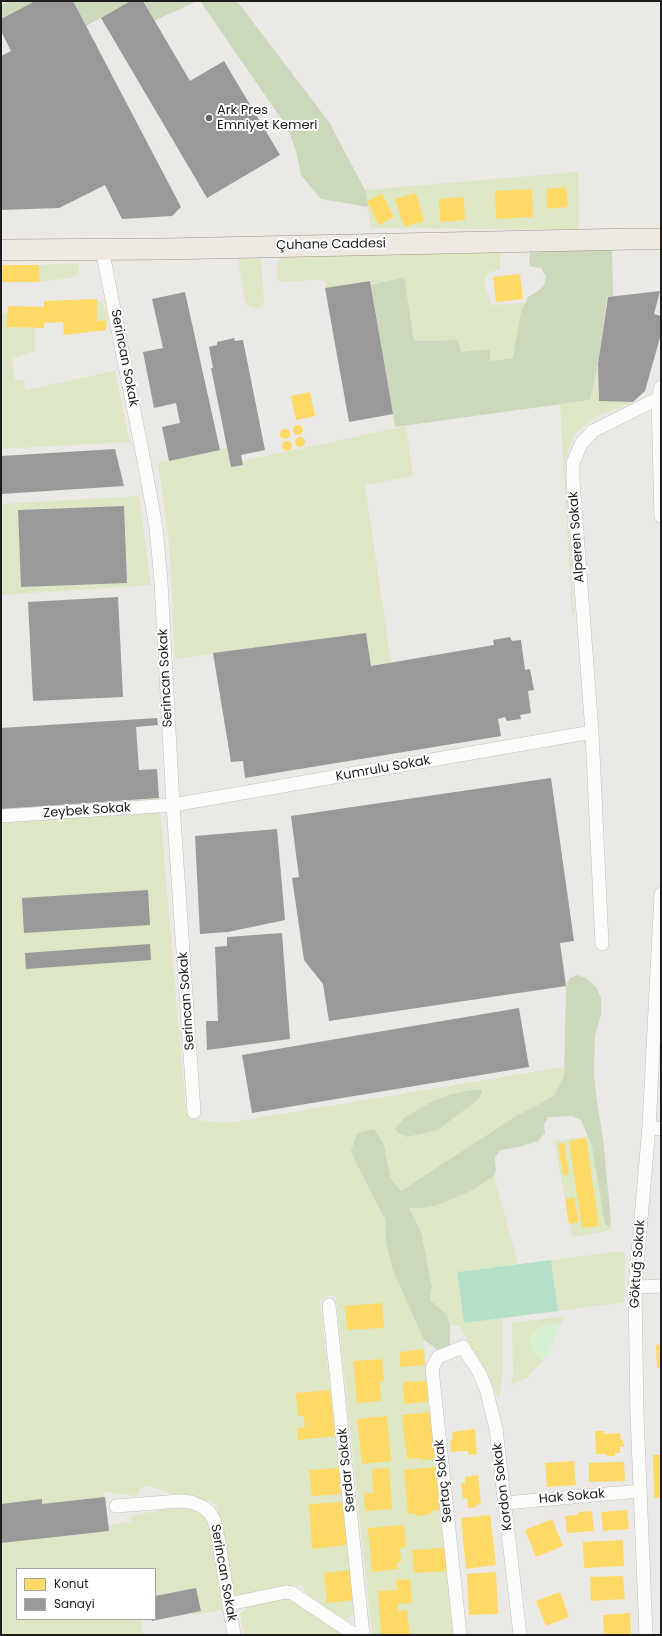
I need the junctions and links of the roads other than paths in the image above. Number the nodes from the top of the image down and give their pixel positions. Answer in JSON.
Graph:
{"nodes":[{"id":1,"x":661,"y":239,"type":"edge"},
{"id":2,"x":102,"y":249,"type":"junction"},
{"id":3,"x":1,"y":250,"type":"edge"},
{"id":4,"x":660,"y":394,"type":"edge"},
{"id":5,"x":661,"y":516,"type":"edge"},
{"id":6,"x":592,"y":732,"type":"junction"},
{"id":7,"x":173,"y":806,"type":"junction"},
{"id":8,"x":1,"y":816,"type":"edge"},
{"id":9,"x":661,"y":894,"type":"edge"},
{"id":10,"x":602,"y":944,"type":"dead end"},
{"id":11,"x":194,"y":1112,"type":"dead end"},
{"id":12,"x":655,"y":1128,"type":"edge"},
{"id":13,"x":661,"y":1286,"type":"edge"},
{"id":14,"x":635,"y":1287,"type":"junction"},
{"id":15,"x":329,"y":1305,"type":"dead end"},
{"id":16,"x":463,"y":1347,"type":"joint"},
{"id":17,"x":640,"y":1492,"type":"junction"},
{"id":18,"x":505,"y":1503,"type":"junction"},
{"id":19,"x":116,"y":1506,"type":"dead end"},
{"id":20,"x":229,"y":1604,"type":"junction"},
{"id":21,"x":234,"y":1635,"type":"edge"},
{"id":22,"x":355,"y":1635,"type":"edge"},
{"id":23,"x":363,"y":1635,"type":"edge"},
{"id":24,"x":460,"y":1635,"type":"edge"},
{"id":25,"x":520,"y":1635,"type":"edge"},
{"id":26,"x":646,"y":1635,"type":"edge"}],
"edges":[{"from":1,"to":2,"type":"main road","name":"Çuhane Caddesi"},
{"from":2,"to":3,"type":"main road","name":"Çuhane Caddesi"},
{"from":2,"to":7,"type":"street","name":"Serincan Sokak"},
{"from":4,"to":5,"type":"street"},
{"from":4,"to":6,"type":"street","name":"Alperen Sokak"},
{"from":6,"to":7,"type":"street","name":"Kumrulu Sokak"},
{"from":6,"to":10,"type":"street","name":"Alperen Sokak"},
{"from":7,"to":8,"type":"street","name":"Zeybek Sokak"},
{"from":7,"to":11,"type":"street","name":"Serincan Sokak"},
{"from":9,"to":12,"type":"street","name":"Göktuğ Sokak"},
{"from":12,"to":14,"type":"street","name":"Göktuğ Sokak"},
{"from":13,"to":14,"type":"street"},
{"from":14,"to":17,"type":"street","name":"Göktuğ Sokak"},
{"from":15,"to":23,"type":"street","name":"Serdar Sokak"},
{"from":16,"to":18,"type":"street","name":"Kordon Sokak"},
{"from":16,"to":24,"type":"street","name":"Sertaç Sokak"},
{"from":17,"to":18,"type":"street","name":"Hak Sokak"},
{"from":17,"to":26,"type":"street","name":"Göktuğ Sokak"},
{"from":18,"to":25,"type":"street","name":"Kordon Sokak"},
{"from":19,"to":20,"type":"street","name":"Serincan Sokak"},
{"from":20,"to":21,"type":"street","name":"Serincan Sokak"},
{"from":20,"to":22,"type":"street"}]}
